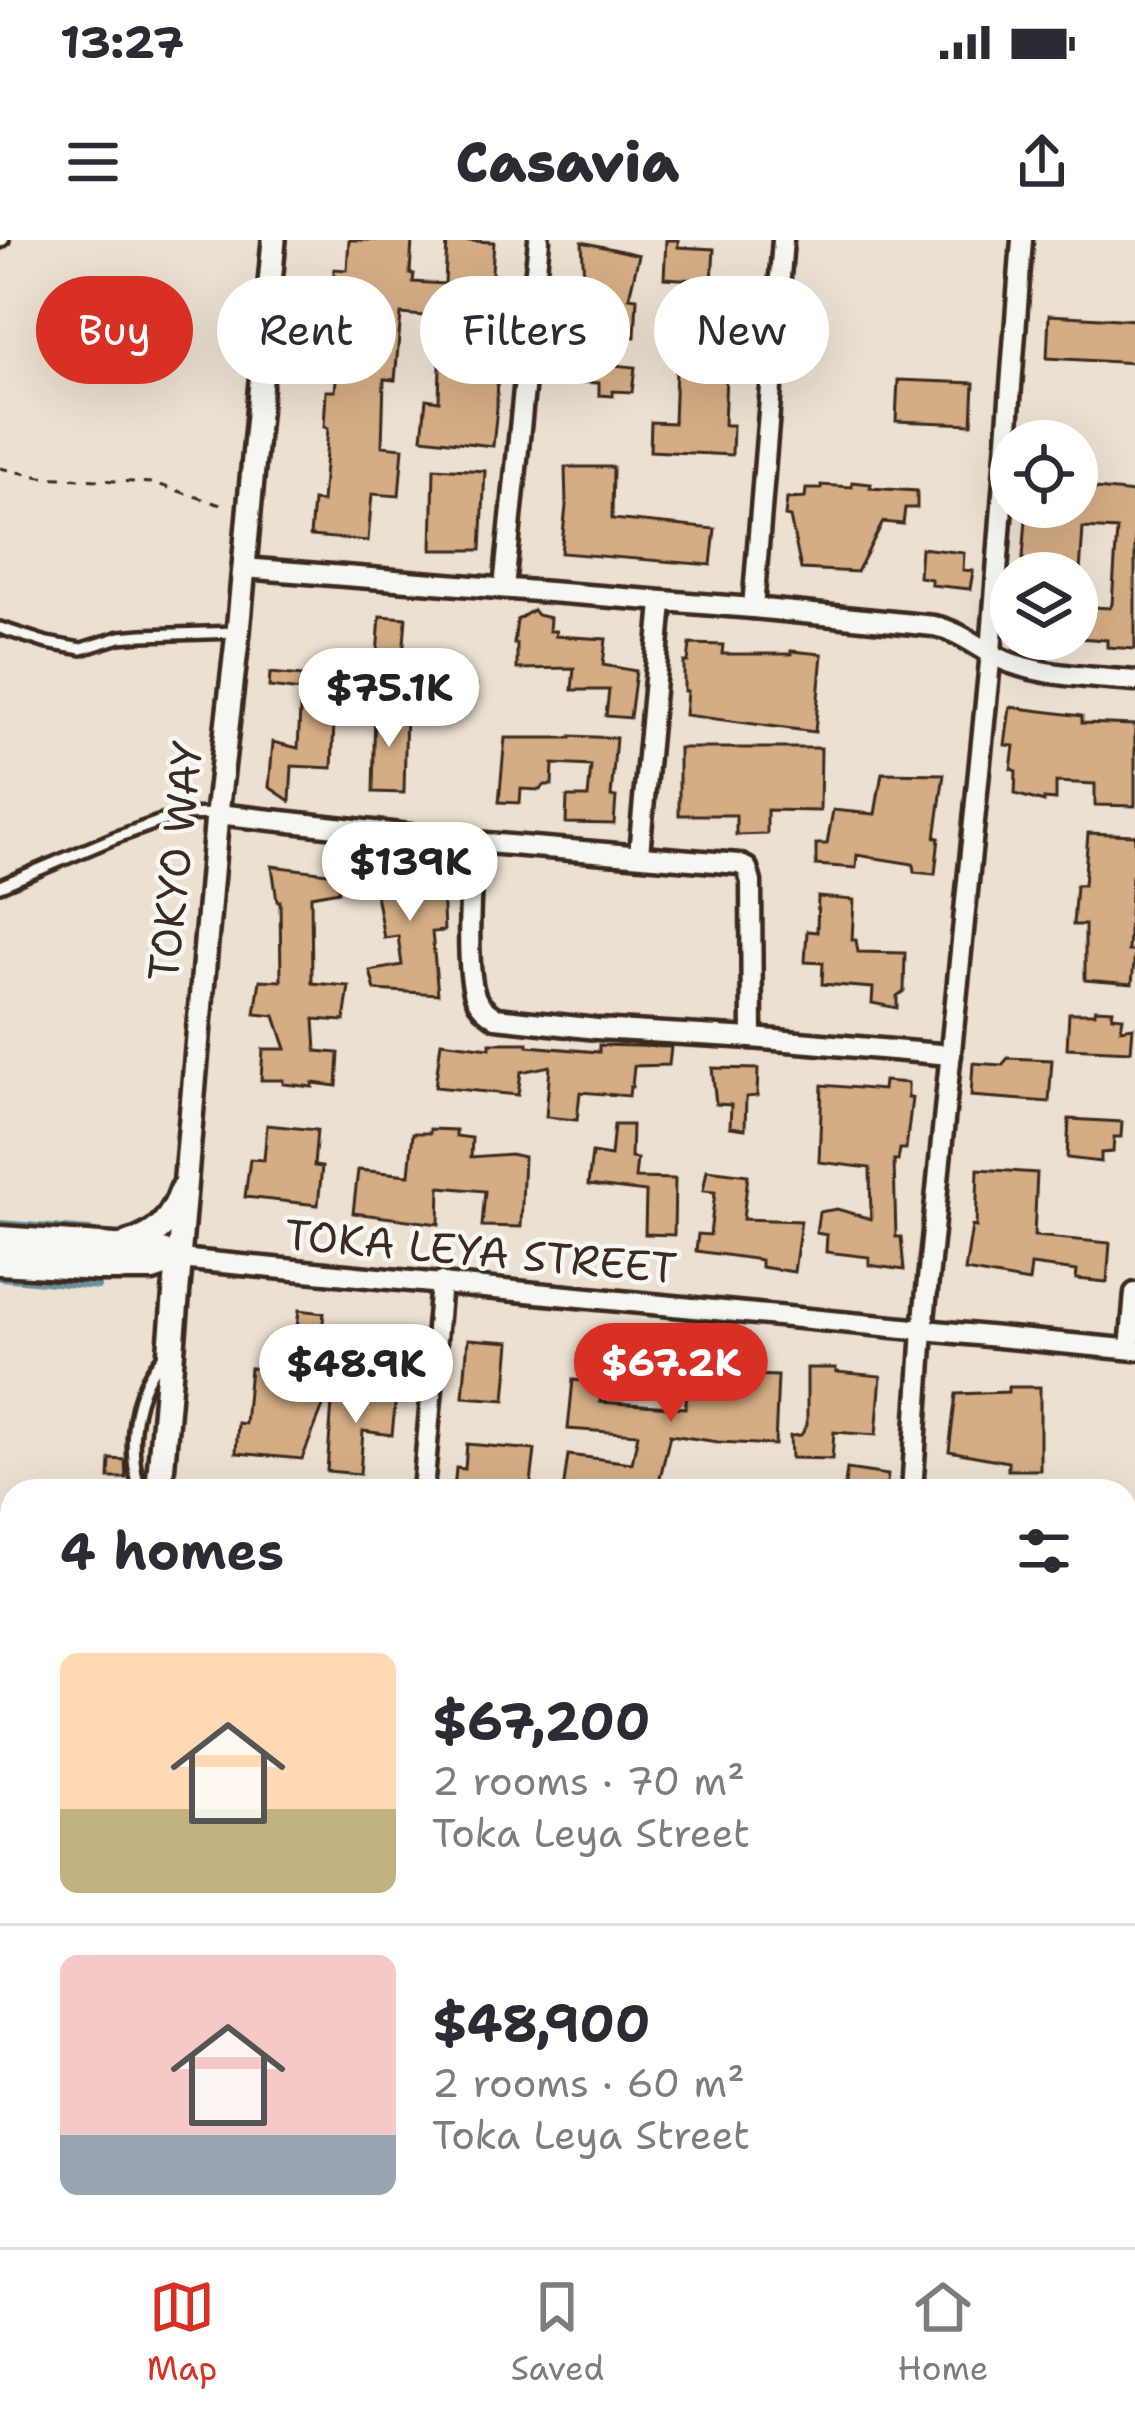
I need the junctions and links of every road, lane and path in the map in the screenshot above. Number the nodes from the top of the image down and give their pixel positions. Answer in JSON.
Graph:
{"nodes":[{"id":1,"x":274,"y":240,"type":"edge"},
{"id":2,"x":539,"y":240,"type":"edge"},
{"id":3,"x":782,"y":240,"type":"edge"},
{"id":4,"x":1022,"y":240,"type":"edge"},
{"id":5,"x":0,"y":468,"type":"edge"},
{"id":6,"x":248,"y":513,"type":"junction"},
{"id":7,"x":999,"y":552,"type":"edge"},
{"id":8,"x":243,"y":568,"type":"junction"},
{"id":9,"x":504,"y":588,"type":"junction"},
{"id":10,"x":662,"y":603,"type":"junction"},
{"id":11,"x":753,"y":608,"type":"junction"},
{"id":12,"x":0,"y":628,"type":"edge"},
{"id":13,"x":238,"y":632,"type":"junction"},
{"id":14,"x":990,"y":651,"type":"edge"},
{"id":15,"x":990,"y":660,"type":"edge"},
{"id":16,"x":1011,"y":660,"type":"edge"},
{"id":17,"x":1135,"y":681,"type":"edge"},
{"id":18,"x":217,"y":814,"type":"junction"},
{"id":19,"x":474,"y":842,"type":"junction"},
{"id":20,"x":639,"y":854,"type":"junction"},
{"id":21,"x":0,"y":886,"type":"edge"},
{"id":22,"x":752,"y":1038,"type":"junction"},
{"id":23,"x":951,"y":1055,"type":"junction"},
{"id":24,"x":183,"y":1190,"type":"junction"},
{"id":25,"x":0,"y":1239,"type":"edge"},
{"id":26,"x":121,"y":1246,"type":"junction"},
{"id":27,"x":179,"y":1258,"type":"junction"},
{"id":28,"x":0,"y":1262,"type":"edge"},
{"id":29,"x":97,"y":1268,"type":"junction"},
{"id":30,"x":441,"y":1282,"type":"junction"},
{"id":31,"x":1135,"y":1293,"type":"edge"},
{"id":32,"x":923,"y":1330,"type":"junction"},
{"id":33,"x":174,"y":1335,"type":"junction"},
{"id":34,"x":1132,"y":1350,"type":"edge"},
{"id":35,"x":136,"y":1479,"type":"edge"},
{"id":36,"x":160,"y":1479,"type":"edge"},
{"id":37,"x":424,"y":1479,"type":"edge"},
{"id":38,"x":913,"y":1479,"type":"edge"}],
"edges":[{"from":1,"to":6,"type":"street","name":"TOKYO WAY"},
{"from":2,"to":9,"type":"street"},
{"from":3,"to":11,"type":"street"},
{"from":4,"to":7,"type":"street"},
{"from":5,"to":6,"type":"path"},
{"from":6,"to":8,"type":"street","name":"TOKYO WAY"},
{"from":8,"to":9,"type":"street"},
{"from":8,"to":13,"type":"street","name":"TOKYO WAY"},
{"from":9,"to":10,"type":"street"},
{"from":10,"to":11,"type":"street"},
{"from":10,"to":20,"type":"street"},
{"from":11,"to":14,"type":"street"},
{"from":12,"to":13,"type":"lane"},
{"from":13,"to":18,"type":"street","name":"TOKYO WAY"},
{"from":15,"to":23,"type":"street"},
{"from":16,"to":17,"type":"street"},
{"from":18,"to":19,"type":"street"},
{"from":18,"to":21,"type":"lane"},
{"from":18,"to":24,"type":"street","name":"TOKYO WAY"},
{"from":19,"to":20,"type":"street"},
{"from":19,"to":22,"type":"street"},
{"from":20,"to":22,"type":"street"},
{"from":22,"to":23,"type":"street"},
{"from":23,"to":32,"type":"street"},
{"from":24,"to":26,"type":"main road"},
{"from":24,"to":27,"type":"street","name":"TOKYO WAY"},
{"from":25,"to":26,"type":"main road"},
{"from":26,"to":27,"type":"main road"},
{"from":27,"to":29,"type":"main road"},
{"from":27,"to":30,"type":"street","name":"TOKA LEYA STREET"},
{"from":27,"to":33,"type":"main road","name":"TOKYO WAY"},
{"from":28,"to":29,"type":"main road"},
{"from":29,"to":33,"type":"main road"},
{"from":30,"to":32,"type":"street","name":"TOKA LEYA STREET"},
{"from":30,"to":37,"type":"street"},
{"from":31,"to":34,"type":"street"},
{"from":32,"to":34,"type":"street","name":"TOKA LEYA STREET"},
{"from":32,"to":38,"type":"street"},
{"from":33,"to":35,"type":"lane"},
{"from":33,"to":36,"type":"main road","name":"TOKYO WAY"}]}
